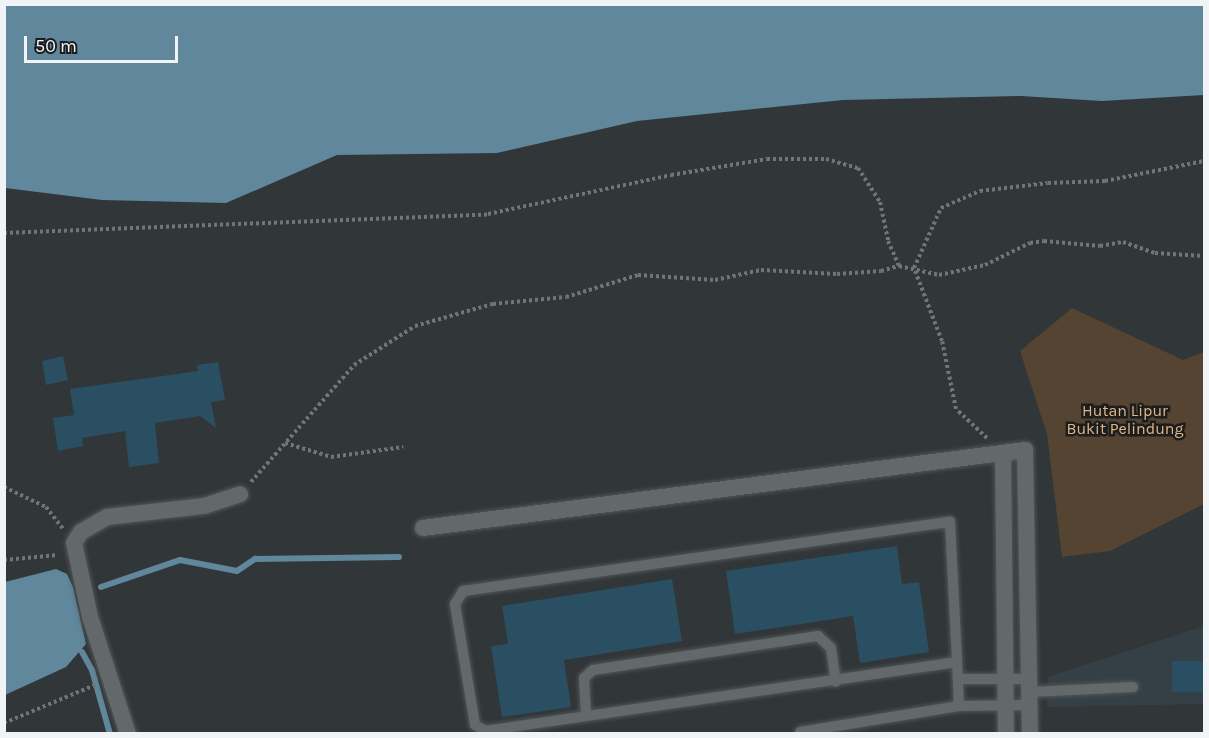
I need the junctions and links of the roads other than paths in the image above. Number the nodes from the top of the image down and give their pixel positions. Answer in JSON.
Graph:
{"nodes":[{"id":1,"x":1003,"y":453,"type":"junction"},
{"id":2,"x":240,"y":494,"type":"road end"},
{"id":3,"x":423,"y":528,"type":"dead end"},
{"id":4,"x":957,"y":662,"type":"junction"},
{"id":5,"x":958,"y":679,"type":"junction"},
{"id":6,"x":1006,"y":679,"type":"junction"},
{"id":7,"x":836,"y":682,"type":"junction"},
{"id":8,"x":1133,"y":687,"type":"dead end"},
{"id":9,"x":1031,"y":692,"type":"junction"},
{"id":10,"x":1006,"y":705,"type":"junction"},
{"id":11,"x":959,"y":706,"type":"junction"},
{"id":12,"x":586,"y":716,"type":"junction"},
{"id":13,"x":800,"y":732,"type":"edge"},
{"id":14,"x":128,"y":734,"type":"edge"},
{"id":15,"x":1006,"y":734,"type":"edge"},
{"id":16,"x":1030,"y":734,"type":"edge"}],
"edges":[{"from":1,"to":3,"type":"street"},
{"from":1,"to":6,"type":"street"},
{"from":1,"to":9,"type":"street"},
{"from":2,"to":14,"type":"street"},
{"from":4,"to":5,"type":"lane"},
{"from":4,"to":7,"type":"lane"},
{"from":4,"to":12,"type":"lane"},
{"from":5,"to":6,"type":"lane"},
{"from":5,"to":11,"type":"lane"},
{"from":6,"to":9,"type":"lane"},
{"from":6,"to":10,"type":"street"},
{"from":7,"to":12,"type":"lane"},
{"from":7,"to":12,"type":"lane"},
{"from":8,"to":9,"type":"lane"},
{"from":9,"to":10,"type":"lane"},
{"from":9,"to":16,"type":"street"},
{"from":10,"to":11,"type":"lane"},
{"from":10,"to":15,"type":"street"},
{"from":11,"to":13,"type":"lane"}]}
